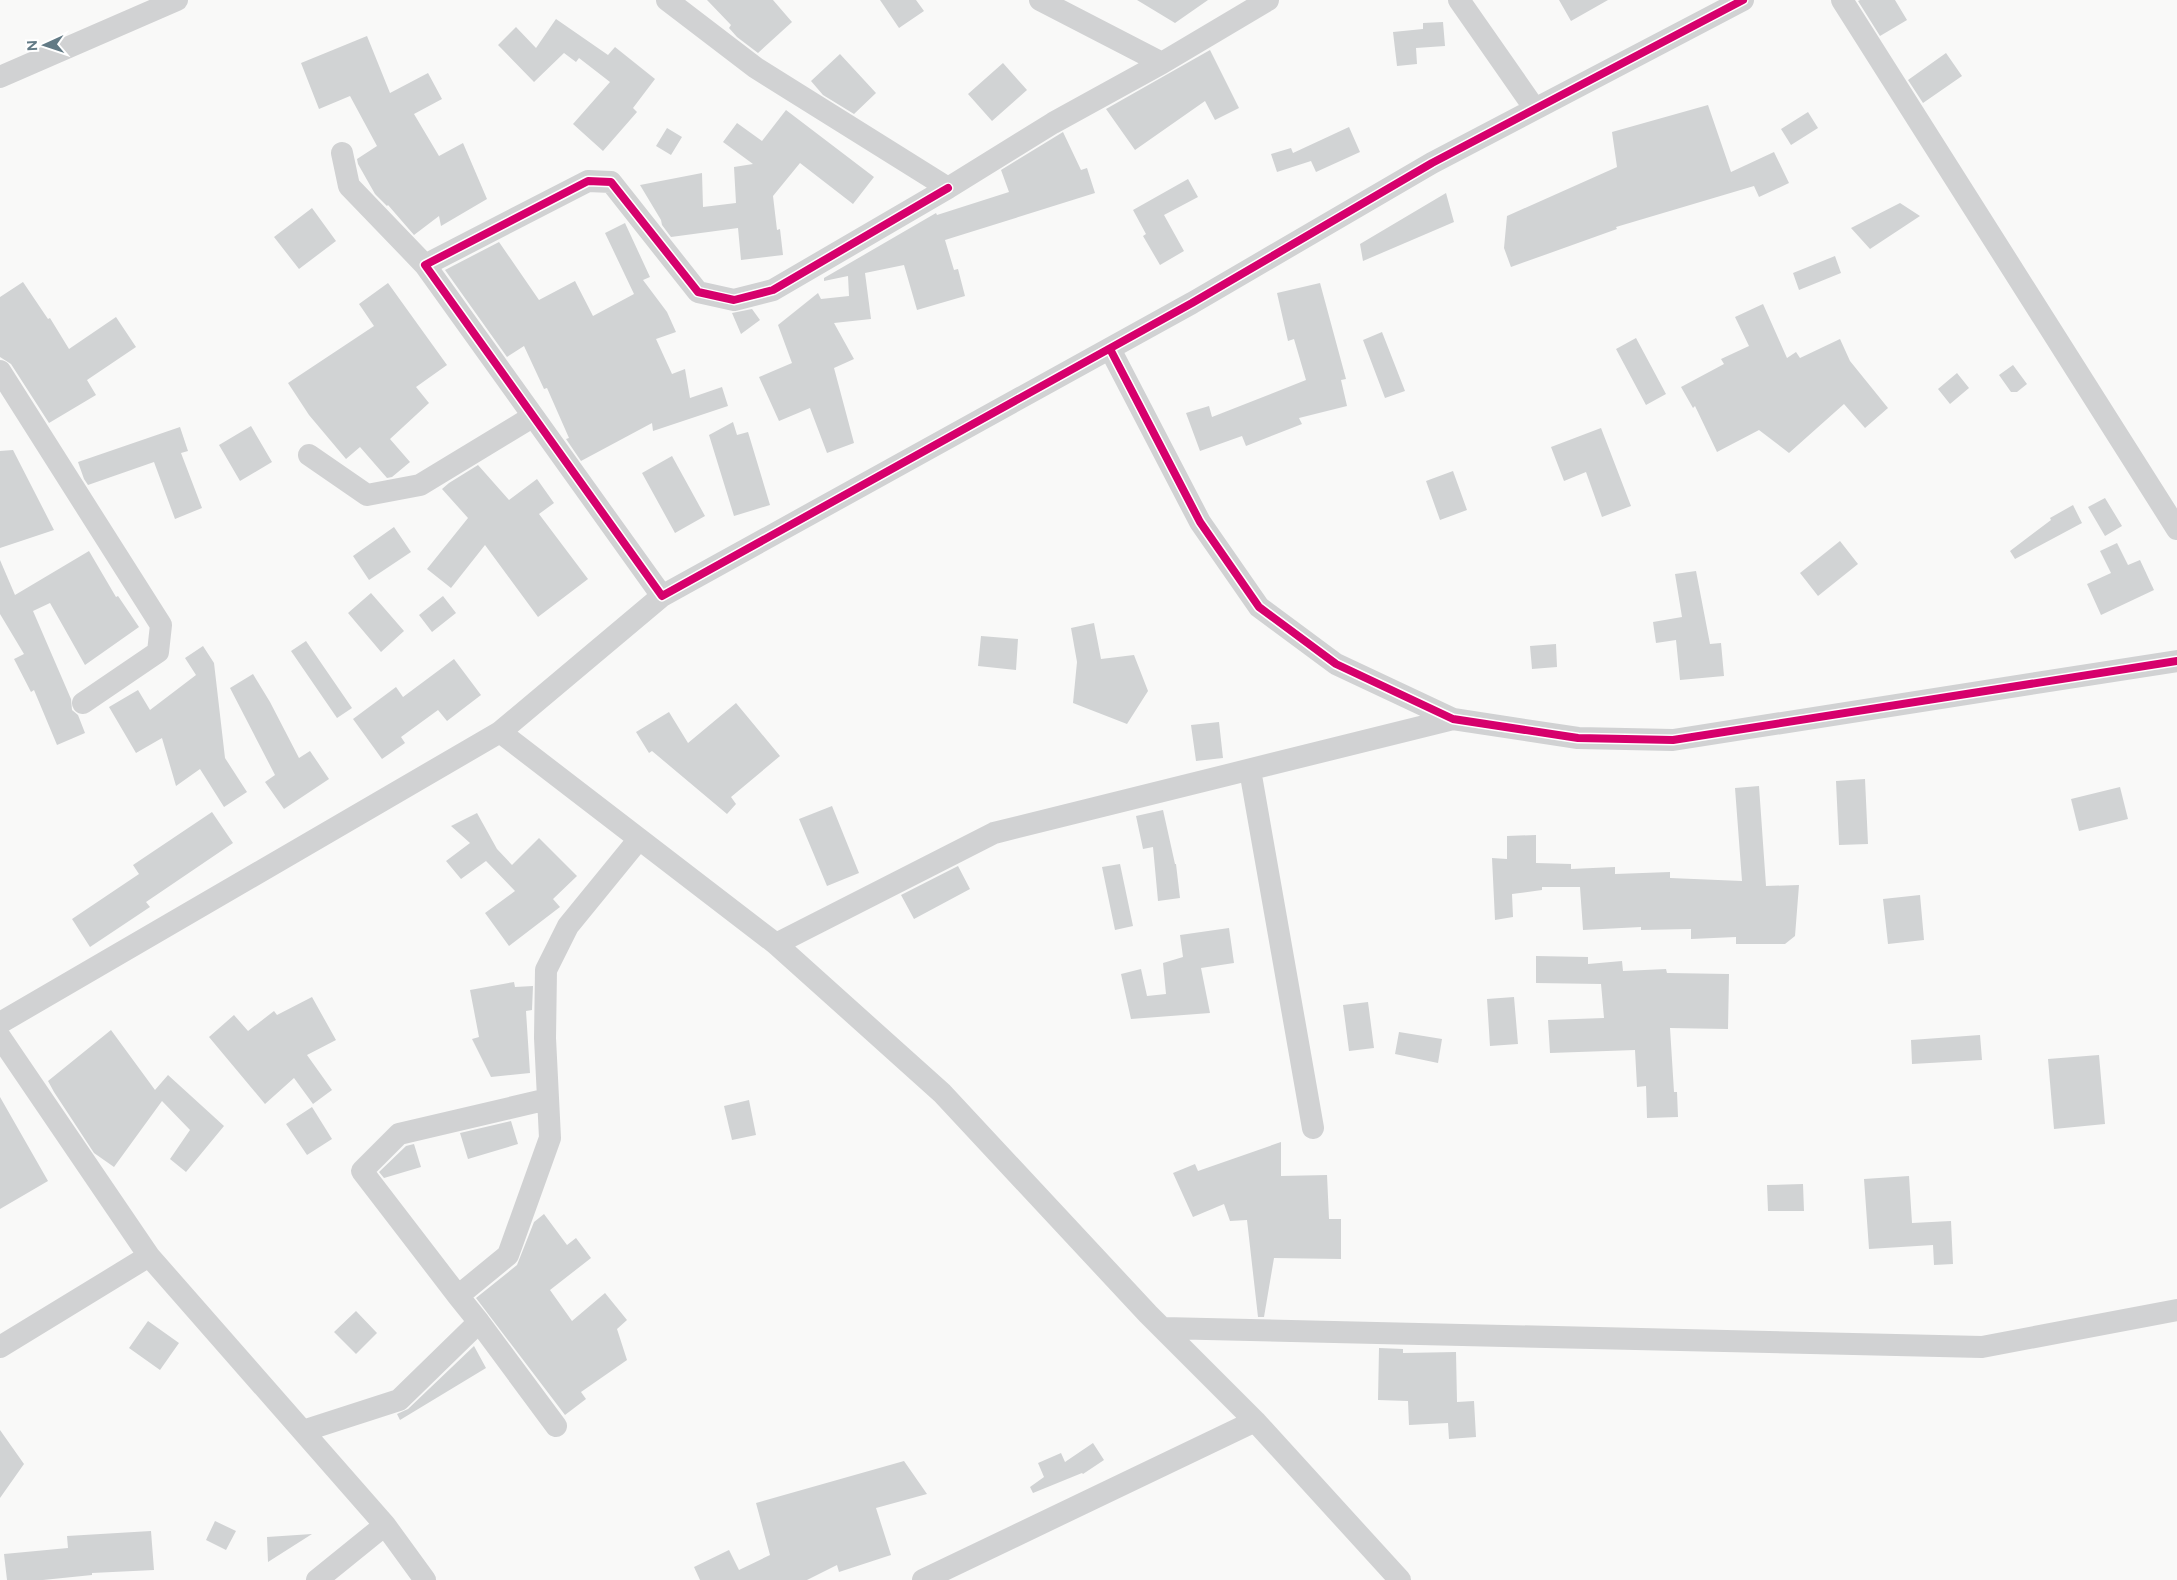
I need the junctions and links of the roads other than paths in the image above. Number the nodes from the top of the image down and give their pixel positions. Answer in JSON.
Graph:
{"nodes":[{"id":1,"x":177,"y":0,"type":"edge"},
{"id":2,"x":667,"y":0,"type":"edge"},
{"id":3,"x":1040,"y":0,"type":"edge"},
{"id":4,"x":1268,"y":0,"type":"edge"},
{"id":5,"x":1459,"y":0,"type":"edge"},
{"id":6,"x":1744,"y":0,"type":"edge"},
{"id":7,"x":1842,"y":0,"type":"edge"},
{"id":8,"x":1162,"y":63,"type":"junction"},
{"id":9,"x":0,"y":77,"type":"edge"},
{"id":10,"x":1535,"y":108,"type":"junction"},
{"id":11,"x":342,"y":153,"type":"dead end"},
{"id":12,"x":948,"y":188,"type":"junction"},
{"id":13,"x":424,"y":265,"type":"junction"},
{"id":14,"x":1110,"y":349,"type":"junction"},
{"id":15,"x":0,"y":371,"type":"edge"},
{"id":16,"x":532,"y":417,"type":"junction"},
{"id":17,"x":309,"y":455,"type":"dead end"},
{"id":18,"x":2177,"y":529,"type":"edge"},
{"id":19,"x":662,"y":596,"type":"junction"},
{"id":20,"x":2177,"y":661,"type":"edge"},
{"id":21,"x":83,"y":702,"type":"dead end"},
{"id":22,"x":1453,"y":719,"type":"junction"},
{"id":23,"x":500,"y":732,"type":"junction"},
{"id":24,"x":1250,"y":770,"type":"junction"},
{"id":25,"x":639,"y":839,"type":"junction"},
{"id":26,"x":776,"y":944,"type":"junction"},
{"id":27,"x":0,"y":1023,"type":"edge"},
{"id":28,"x":0,"y":1036,"type":"edge"},
{"id":29,"x":548,"y":1099,"type":"junction"},
{"id":30,"x":1313,"y":1128,"type":"dead end"},
{"id":31,"x":149,"y":1256,"type":"junction"},
{"id":32,"x":458,"y":1296,"type":"junction"},
{"id":33,"x":2177,"y":1310,"type":"edge"},
{"id":34,"x":479,"y":1322,"type":"junction"},
{"id":35,"x":1163,"y":1328,"type":"junction"},
{"id":36,"x":0,"y":1347,"type":"edge"},
{"id":37,"x":1255,"y":1420,"type":"junction"},
{"id":38,"x":556,"y":1426,"type":"dead end"},
{"id":39,"x":303,"y":1432,"type":"junction"},
{"id":40,"x":385,"y":1524,"type":"junction"},
{"id":41,"x":317,"y":1580,"type":"edge"},
{"id":42,"x":425,"y":1580,"type":"edge"},
{"id":43,"x":922,"y":1580,"type":"edge"},
{"id":44,"x":1400,"y":1580,"type":"edge"}],
"edges":[{"from":1,"to":9,"type":"street"},
{"from":2,"to":12,"type":"street"},
{"from":3,"to":8,"type":"street"},
{"from":4,"to":8,"type":"street"},
{"from":5,"to":10,"type":"street"},
{"from":6,"to":10,"type":"street"},
{"from":7,"to":18,"type":"street"},
{"from":8,"to":12,"type":"street"},
{"from":10,"to":14,"type":"street"},
{"from":11,"to":13,"type":"street"},
{"from":12,"to":13,"type":"street"},
{"from":13,"to":16,"type":"street"},
{"from":14,"to":19,"type":"street"},
{"from":14,"to":22,"type":"street"},
{"from":15,"to":21,"type":"street"},
{"from":16,"to":17,"type":"street"},
{"from":16,"to":19,"type":"street"},
{"from":19,"to":23,"type":"street"},
{"from":20,"to":22,"type":"street"},
{"from":22,"to":24,"type":"street"},
{"from":23,"to":25,"type":"street"},
{"from":23,"to":27,"type":"street"},
{"from":24,"to":26,"type":"street"},
{"from":24,"to":30,"type":"street"},
{"from":25,"to":26,"type":"street"},
{"from":25,"to":29,"type":"street"},
{"from":26,"to":35,"type":"street"},
{"from":28,"to":31,"type":"street"},
{"from":29,"to":32,"type":"street"},
{"from":29,"to":32,"type":"street"},
{"from":31,"to":36,"type":"street"},
{"from":31,"to":39,"type":"street"},
{"from":32,"to":34,"type":"street"},
{"from":33,"to":35,"type":"street"},
{"from":34,"to":38,"type":"street"},
{"from":34,"to":39,"type":"street"},
{"from":35,"to":37,"type":"street"},
{"from":37,"to":43,"type":"street"},
{"from":37,"to":44,"type":"street"},
{"from":39,"to":40,"type":"street"},
{"from":40,"to":41,"type":"street"},
{"from":40,"to":42,"type":"street"}]}
